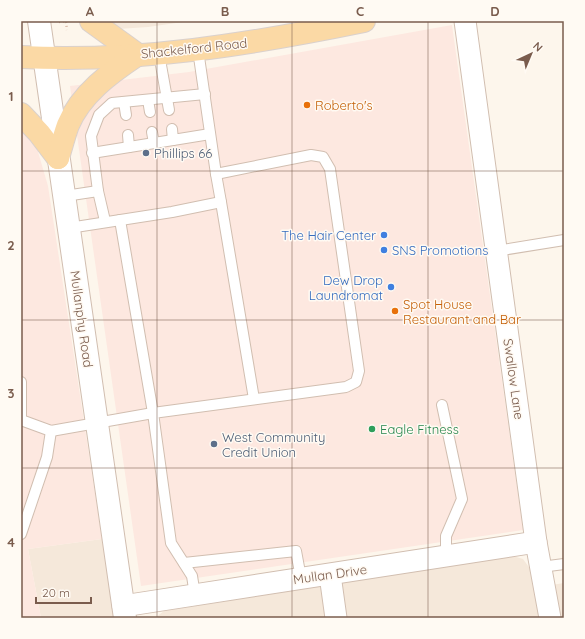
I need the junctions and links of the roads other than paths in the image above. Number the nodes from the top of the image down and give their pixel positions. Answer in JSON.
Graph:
{"nodes":[{"id":1,"x":91,"y":21,"type":"edge"},
{"id":2,"x":364,"y":21,"type":"edge"},
{"id":3,"x":464,"y":21,"type":"edge"},
{"id":4,"x":48,"y":22,"type":"edge"},
{"id":5,"x":294,"y":28,"type":"edge"},
{"id":6,"x":198,"y":50,"type":"junction"},
{"id":7,"x":149,"y":54,"type":"junction"},
{"id":8,"x":21,"y":57,"type":"edge"},
{"id":9,"x":44,"y":58,"type":"junction"},
{"id":10,"x":205,"y":94,"type":"junction"},
{"id":11,"x":166,"y":98,"type":"junction"},
{"id":12,"x":148,"y":100,"type":"junction"},
{"id":13,"x":124,"y":102,"type":"junction"},
{"id":14,"x":169,"y":110,"type":"dead end"},
{"id":15,"x":150,"y":112,"type":"dead end"},
{"id":16,"x":21,"y":114,"type":"edge"},
{"id":17,"x":126,"y":116,"type":"dead end"},
{"id":18,"x":172,"y":129,"type":"dead end"},
{"id":19,"x":152,"y":132,"type":"dead end"},
{"id":20,"x":210,"y":134,"type":"junction"},
{"id":21,"x":128,"y":135,"type":"dead end"},
{"id":22,"x":173,"y":140,"type":"junction"},
{"id":23,"x":154,"y":143,"type":"junction"},
{"id":24,"x":129,"y":147,"type":"junction"},
{"id":25,"x":92,"y":153,"type":"junction"},
{"id":26,"x":58,"y":158,"type":"junction"},
{"id":27,"x":216,"y":174,"type":"junction"},
{"id":28,"x":98,"y":191,"type":"junction"},
{"id":29,"x":65,"y":196,"type":"junction"},
{"id":30,"x":221,"y":202,"type":"junction"},
{"id":31,"x":120,"y":220,"type":"junction"},
{"id":32,"x":105,"y":221,"type":"junction"},
{"id":33,"x":69,"y":228,"type":"junction"},
{"id":34,"x":564,"y":240,"type":"edge"},
{"id":35,"x":496,"y":251,"type":"junction"},
{"id":36,"x":21,"y":382,"type":"edge"},
{"id":37,"x":254,"y":400,"type":"junction"},
{"id":38,"x":442,"y":405,"type":"dead end"},
{"id":39,"x":153,"y":414,"type":"junction"},
{"id":40,"x":21,"y":420,"type":"edge"},
{"id":41,"x":97,"y":422,"type":"junction"},
{"id":42,"x":51,"y":431,"type":"junction"},
{"id":43,"x":21,"y":534,"type":"edge"},
{"id":44,"x":536,"y":542,"type":"junction"},
{"id":45,"x":446,"y":556,"type":"junction"},
{"id":46,"x":184,"y":563,"type":"junction"},
{"id":47,"x":564,"y":564,"type":"edge"},
{"id":48,"x":541,"y":567,"type":"junction"},
{"id":49,"x":330,"y":575,"type":"junction"},
{"id":50,"x":300,"y":578,"type":"junction"},
{"id":51,"x":195,"y":595,"type":"junction"},
{"id":52,"x":124,"y":612,"type":"edge"},
{"id":53,"x":336,"y":618,"type":"edge"},
{"id":54,"x":550,"y":618,"type":"edge"}],
"edges":[{"from":1,"to":7,"type":"main road"},
{"from":2,"to":5,"type":"main road","name":"Shackelford Road"},
{"from":3,"to":35,"type":"street","name":"Swallow Lane"},
{"from":4,"to":9,"type":"street","name":"Mullanphy Road"},
{"from":5,"to":6,"type":"main road","name":"Shackelford Road"},
{"from":6,"to":7,"type":"main road","name":"Shackelford Road"},
{"from":6,"to":10,"type":"lane"},
{"from":7,"to":9,"type":"main road","name":"Shackelford Road"},
{"from":7,"to":11,"type":"lane"},
{"from":7,"to":26,"type":"main road"},
{"from":8,"to":9,"type":"main road","name":"Shackelford Road"},
{"from":9,"to":26,"type":"street","name":"Mullanphy Road"},
{"from":10,"to":11,"type":"lane"},
{"from":10,"to":20,"type":"lane"},
{"from":11,"to":12,"type":"lane"},
{"from":11,"to":14,"type":"lane"},
{"from":12,"to":13,"type":"lane"},
{"from":12,"to":15,"type":"lane"},
{"from":13,"to":17,"type":"lane"},
{"from":13,"to":25,"type":"lane"},
{"from":16,"to":26,"type":"main road"},
{"from":18,"to":22,"type":"lane"},
{"from":19,"to":23,"type":"lane"},
{"from":20,"to":22,"type":"lane"},
{"from":20,"to":27,"type":"lane"},
{"from":21,"to":24,"type":"lane"},
{"from":22,"to":23,"type":"lane"},
{"from":23,"to":24,"type":"lane"},
{"from":24,"to":25,"type":"lane"},
{"from":25,"to":28,"type":"lane"},
{"from":26,"to":29,"type":"street","name":"Mullanphy Road"},
{"from":27,"to":30,"type":"lane"},
{"from":27,"to":37,"type":"lane"},
{"from":28,"to":29,"type":"lane"},
{"from":28,"to":32,"type":"lane"},
{"from":29,"to":33,"type":"street","name":"Mullanphy Road"},
{"from":30,"to":31,"type":"lane"},
{"from":30,"to":37,"type":"lane"},
{"from":31,"to":32,"type":"lane"},
{"from":31,"to":39,"type":"lane"},
{"from":32,"to":33,"type":"lane"},
{"from":33,"to":41,"type":"street","name":"Mullanphy Road"},
{"from":34,"to":35,"type":"lane"},
{"from":35,"to":44,"type":"street","name":"Swallow Lane"},
{"from":36,"to":40,"type":"lane"},
{"from":37,"to":39,"type":"lane"},
{"from":38,"to":45,"type":"lane"},
{"from":39,"to":41,"type":"lane"},
{"from":39,"to":46,"type":"lane"},
{"from":40,"to":42,"type":"lane"},
{"from":41,"to":42,"type":"lane"},
{"from":41,"to":52,"type":"street","name":"Mullanphy Road"},
{"from":42,"to":43,"type":"lane"},
{"from":44,"to":45,"type":"street","name":"Mullan Drive"},
{"from":44,"to":48,"type":"street","name":"Swallow Lane"},
{"from":45,"to":49,"type":"street","name":"Mullan Drive"},
{"from":46,"to":50,"type":"lane"},
{"from":46,"to":51,"type":"lane"},
{"from":47,"to":48,"type":"lane"},
{"from":48,"to":54,"type":"street","name":"Swallow Lane"},
{"from":49,"to":50,"type":"street","name":"Mullan Drive"},
{"from":49,"to":53,"type":"street"},
{"from":50,"to":51,"type":"street","name":"Mullan Drive"},
{"from":51,"to":52,"type":"street","name":"Mullan Drive"}]}
